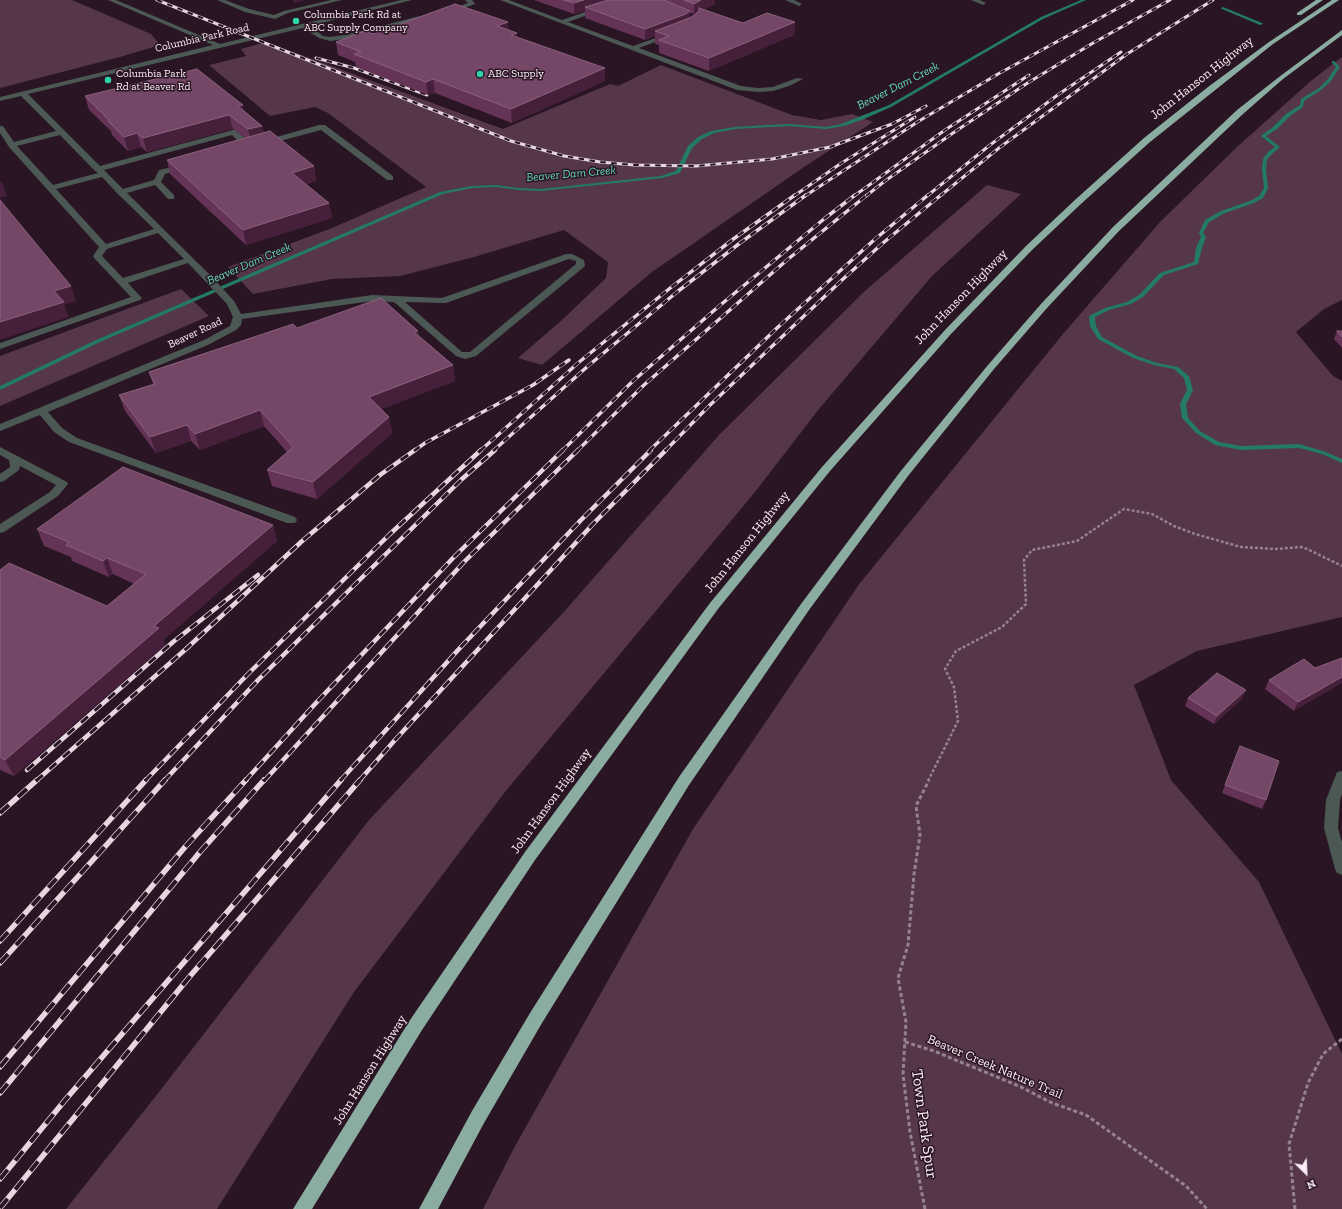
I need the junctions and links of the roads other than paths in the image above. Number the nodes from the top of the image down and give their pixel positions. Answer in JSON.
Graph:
{"nodes":[{"id":1,"x":111,"y":0,"type":"edge"},
{"id":2,"x":220,"y":0,"type":"edge"},
{"id":3,"x":340,"y":0,"type":"edge"},
{"id":4,"x":409,"y":0,"type":"edge"},
{"id":5,"x":468,"y":0,"type":"edge"},
{"id":6,"x":503,"y":0,"type":"edge"},
{"id":7,"x":788,"y":0,"type":"edge"},
{"id":8,"x":974,"y":0,"type":"edge"},
{"id":9,"x":1320,"y":0,"type":"edge"},
{"id":10,"x":1336,"y":0,"type":"edge"},
{"id":11,"x":983,"y":3,"type":"dead end"},
{"id":12,"x":799,"y":4,"type":"dead end"},
{"id":13,"x":606,"y":7,"type":"edge"},
{"id":14,"x":443,"y":12,"type":"edge"},
{"id":15,"x":429,"y":16,"type":"edge"},
{"id":16,"x":275,"y":17,"type":"junction"},
{"id":17,"x":1292,"y":20,"type":"dead end"},
{"id":18,"x":562,"y":22,"type":"junction"},
{"id":19,"x":304,"y":25,"type":"junction"},
{"id":20,"x":284,"y":30,"type":"junction"},
{"id":21,"x":675,"y":32,"type":"edge"},
{"id":22,"x":1342,"y":32,"type":"edge"},
{"id":23,"x":1260,"y":41,"type":"dead end"},
{"id":24,"x":218,"y":46,"type":"junction"},
{"id":25,"x":634,"y":48,"type":"junction"},
{"id":26,"x":1231,"y":73,"type":"junction"},
{"id":27,"x":799,"y":79,"type":"dead end"},
{"id":28,"x":22,"y":93,"type":"junction"},
{"id":29,"x":0,"y":98,"type":"edge"},
{"id":30,"x":0,"y":128,"type":"edge"},
{"id":31,"x":61,"y":132,"type":"junction"},
{"id":32,"x":12,"y":145,"type":"junction"},
{"id":33,"x":191,"y":164,"type":"edge"},
{"id":34,"x":100,"y":171,"type":"junction"},
{"id":35,"x":390,"y":178,"type":"dead end"},
{"id":36,"x":157,"y":182,"type":"junction"},
{"id":37,"x":51,"y":188,"type":"junction"},
{"id":38,"x":121,"y":192,"type":"junction"},
{"id":39,"x":172,"y":197,"type":"dead end"},
{"id":40,"x":159,"y":230,"type":"junction"},
{"id":41,"x":104,"y":247,"type":"junction"},
{"id":42,"x":190,"y":260,"type":"junction"},
{"id":43,"x":121,"y":282,"type":"junction"},
{"id":44,"x":396,"y":299,"type":"junction"},
{"id":45,"x":238,"y":317,"type":"junction"},
{"id":46,"x":0,"y":346,"type":"edge"},
{"id":47,"x":42,"y":410,"type":"junction"},
{"id":48,"x":0,"y":428,"type":"edge"},
{"id":49,"x":0,"y":450,"type":"edge"},
{"id":50,"x":14,"y":459,"type":"junction"},
{"id":51,"x":0,"y":479,"type":"edge"},
{"id":52,"x":291,"y":520,"type":"dead end"},
{"id":53,"x":0,"y":529,"type":"edge"},
{"id":54,"x":1342,"y":776,"type":"edge"},
{"id":55,"x":1342,"y":869,"type":"edge"},
{"id":56,"x":302,"y":1209,"type":"edge"},
{"id":57,"x":428,"y":1209,"type":"edge"}],
"edges":[{"from":1,"to":24,"type":"street"},
{"from":2,"to":16,"type":"street"},
{"from":3,"to":16,"type":"street"},
{"from":4,"to":19,"type":"street","name":"Columbia Park Road"},
{"from":5,"to":14,"type":"street"},
{"from":6,"to":18,"type":"street"},
{"from":7,"to":12,"type":"street"},
{"from":8,"to":11,"type":"street"},
{"from":9,"to":17,"type":"highway"},
{"from":10,"to":26,"type":"highway","name":"John Hanson Highway"},
{"from":13,"to":18,"type":"street"},
{"from":15,"to":19,"type":"street"},
{"from":16,"to":20,"type":"street"},
{"from":18,"to":25,"type":"street"},
{"from":19,"to":20,"type":"street","name":"Columbia Park Road"},
{"from":20,"to":24,"type":"street","name":"Columbia Park Road"},
{"from":21,"to":25,"type":"street"},
{"from":22,"to":57,"type":"highway"},
{"from":23,"to":26,"type":"highway"},
{"from":24,"to":28,"type":"street","name":"Columbia Park Road"},
{"from":25,"to":27,"type":"street"},
{"from":26,"to":56,"type":"highway","name":"John Hanson Highway"},
{"from":28,"to":29,"type":"street","name":"Columbia Park Road"},
{"from":28,"to":31,"type":"street","name":"Beaver Road"},
{"from":30,"to":32,"type":"street"},
{"from":31,"to":32,"type":"street"},
{"from":31,"to":34,"type":"street","name":"Beaver Road"},
{"from":32,"to":37,"type":"street"},
{"from":33,"to":36,"type":"street"},
{"from":34,"to":35,"type":"street"},
{"from":34,"to":37,"type":"street"},
{"from":34,"to":38,"type":"street","name":"Beaver Road"},
{"from":36,"to":38,"type":"street"},
{"from":36,"to":39,"type":"street"},
{"from":37,"to":41,"type":"street"},
{"from":38,"to":40,"type":"street","name":"Beaver Road"},
{"from":40,"to":41,"type":"street"},
{"from":40,"to":42,"type":"street","name":"Beaver Road"},
{"from":41,"to":43,"type":"street"},
{"from":42,"to":43,"type":"street"},
{"from":42,"to":45,"type":"street","name":"Beaver Road"},
{"from":43,"to":46,"type":"street"},
{"from":44,"to":44,"type":"street"},
{"from":44,"to":45,"type":"street"},
{"from":45,"to":47,"type":"street","name":"Beaver Road"},
{"from":47,"to":48,"type":"street","name":"Beaver Road"},
{"from":47,"to":52,"type":"street"},
{"from":49,"to":50,"type":"street"},
{"from":50,"to":51,"type":"street"},
{"from":50,"to":53,"type":"street"},
{"from":54,"to":55,"type":"street"}]}
